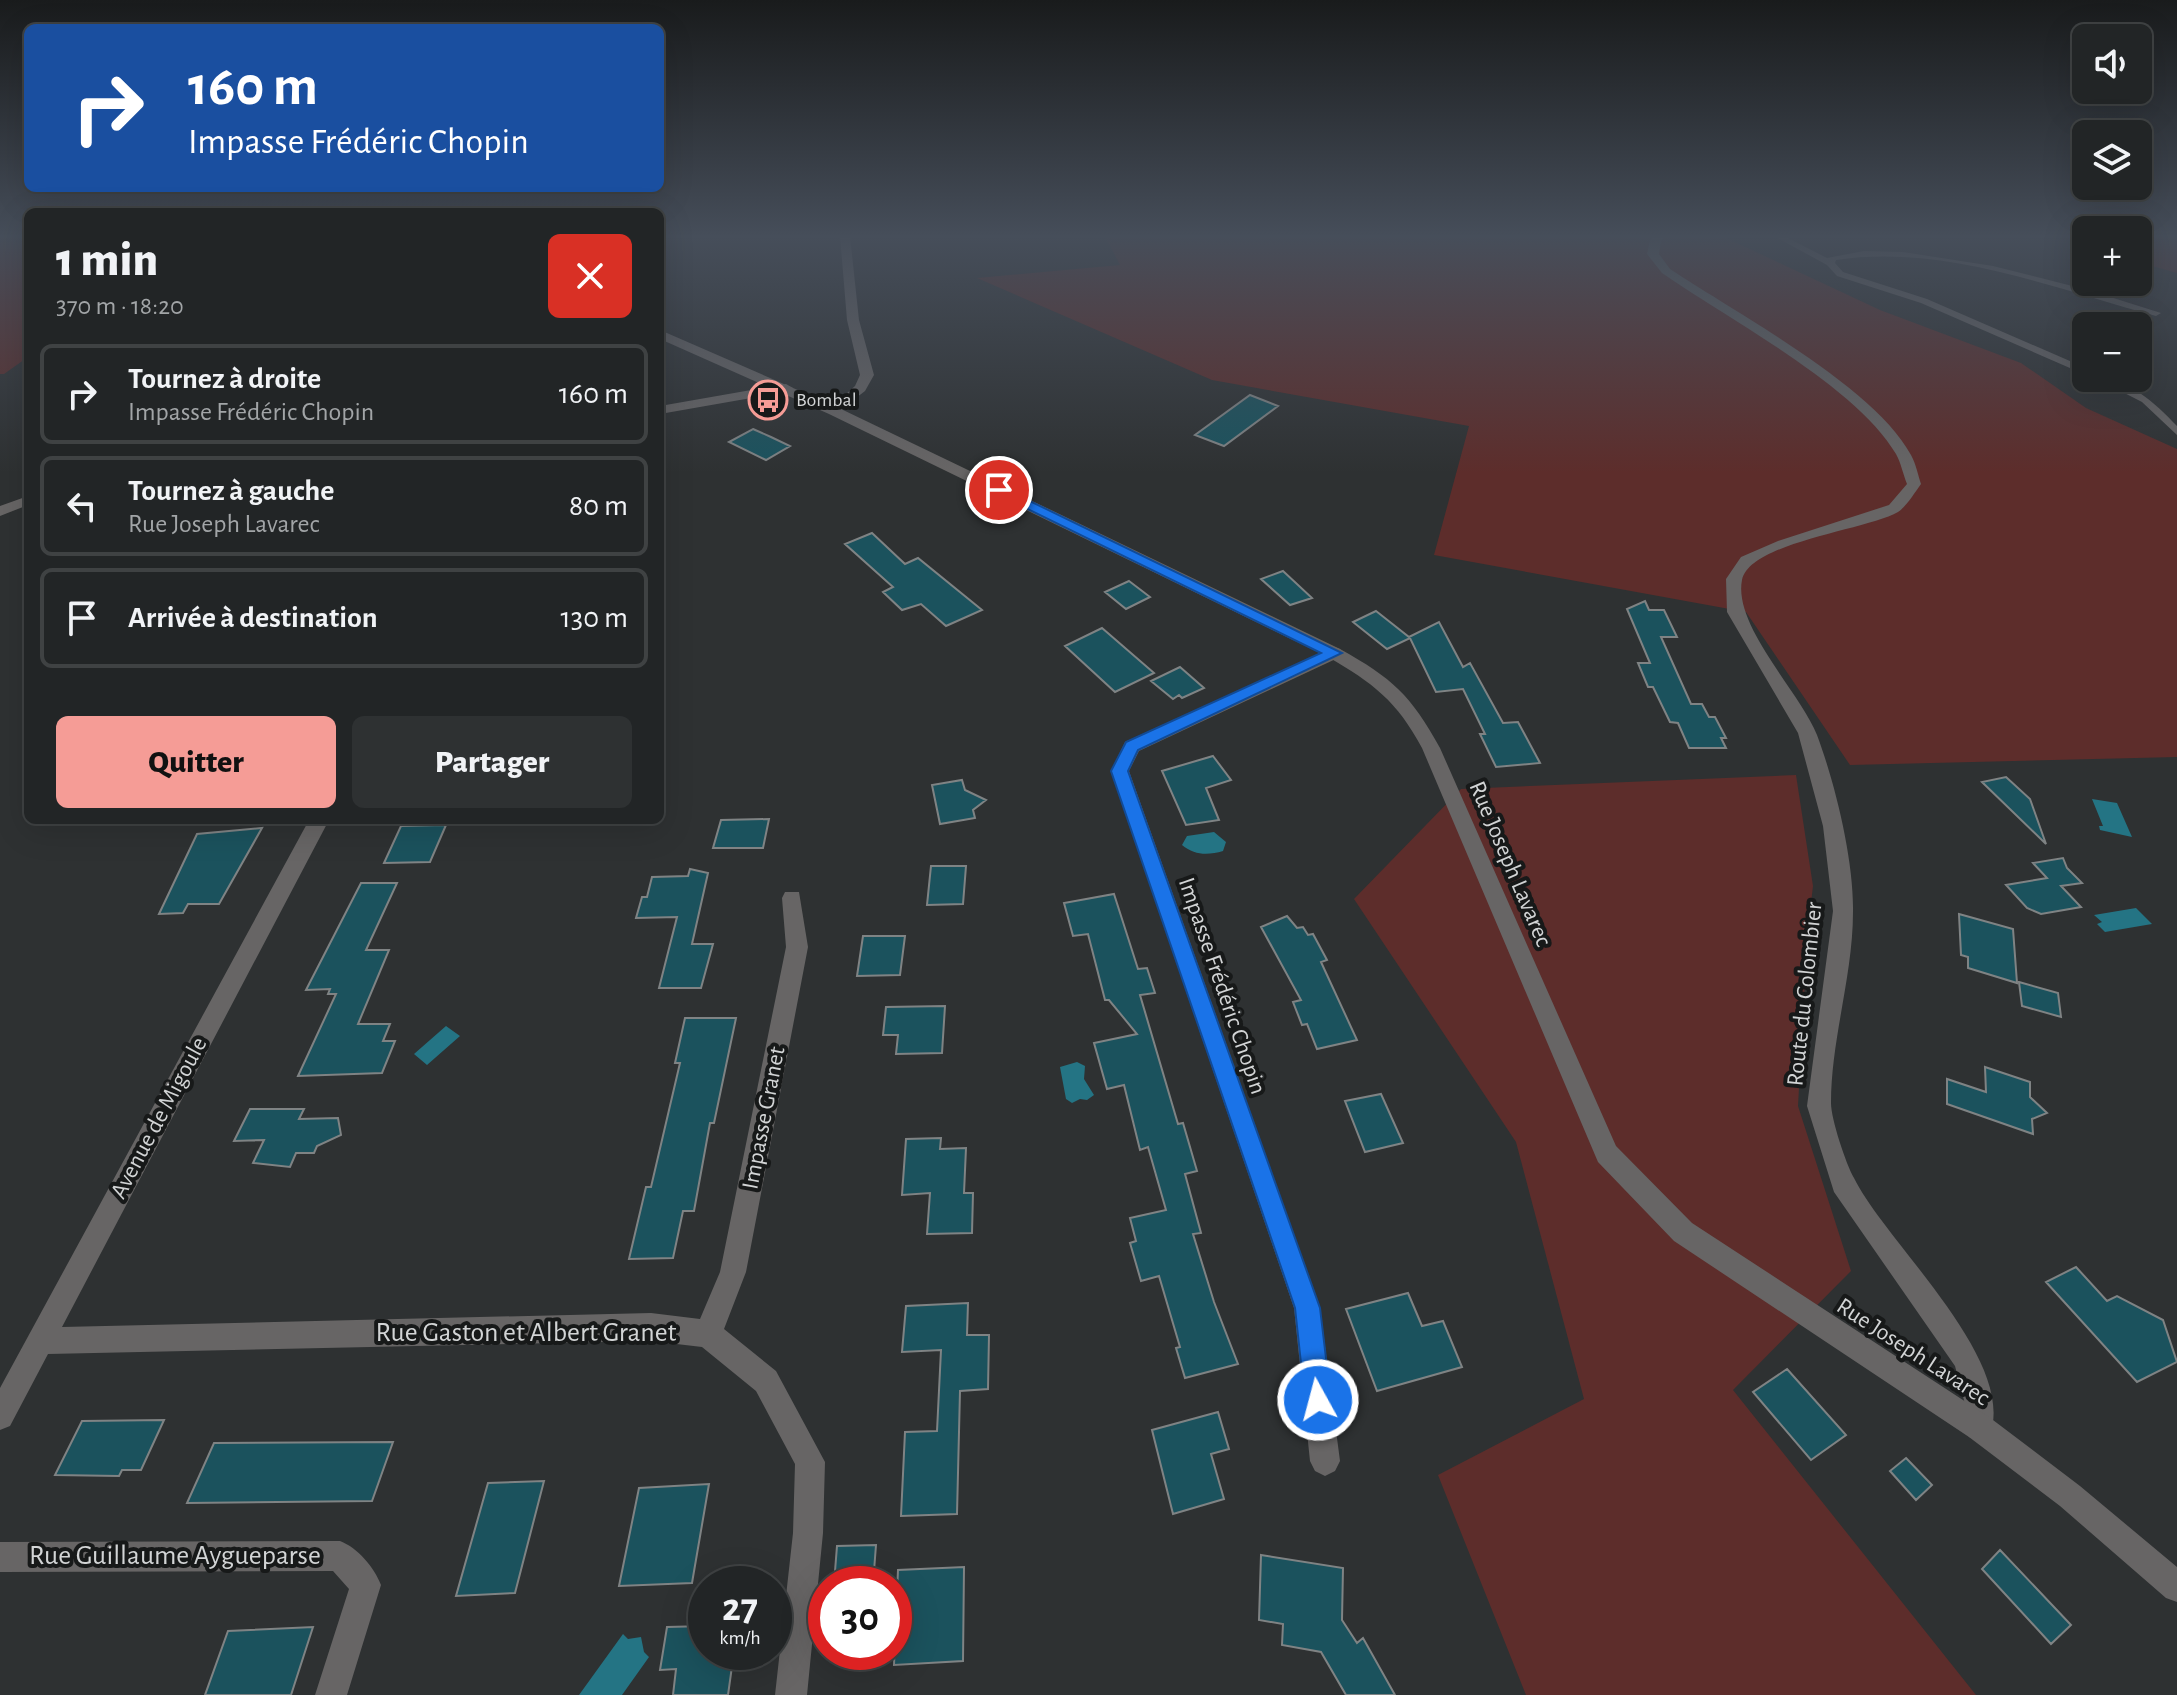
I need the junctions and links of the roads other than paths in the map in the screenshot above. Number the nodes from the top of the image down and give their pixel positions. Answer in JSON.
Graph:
{"nodes":[{"id":1,"x":853,"y":315,"type":"edge"},
{"id":2,"x":1730,"y":315,"type":"edge"},
{"id":3,"x":1956,"y":315,"type":"edge"},
{"id":4,"x":664,"y":336,"type":"edge"},
{"id":5,"x":2072,"y":366,"type":"edge"},
{"id":6,"x":786,"y":388,"type":"junction"},
{"id":7,"x":2129,"y":392,"type":"edge"},
{"id":8,"x":664,"y":409,"type":"edge"},
{"id":9,"x":834,"y":411,"type":"junction"},
{"id":10,"x":2177,"y":432,"type":"edge"},
{"id":11,"x":24,"y":502,"type":"edge"},
{"id":12,"x":0,"y":511,"type":"edge"},
{"id":13,"x":1334,"y":653,"type":"junction"},
{"id":14,"x":317,"y":824,"type":"edge"},
{"id":15,"x":792,"y":898,"type":"dead end"},
{"id":16,"x":708,"y":1334,"type":"junction"},
{"id":17,"x":40,"y":1341,"type":"junction"},
{"id":18,"x":0,"y":1416,"type":"edge"},
{"id":19,"x":1979,"y":1427,"type":"junction"},
{"id":20,"x":1325,"y":1461,"type":"dead end"},
{"id":21,"x":0,"y":1557,"type":"edge"},
{"id":22,"x":2177,"y":1587,"type":"edge"},
{"id":23,"x":331,"y":1695,"type":"edge"},
{"id":24,"x":791,"y":1695,"type":"edge"}],
"edges":[{"from":1,"to":9,"type":"street"},
{"from":2,"to":19,"type":"street","name":"Route du Colombier"},
{"from":3,"to":5,"type":"lane"},
{"from":4,"to":6,"type":"street","name":"Rue Joseph Lavarec"},
{"from":6,"to":8,"type":"street"},
{"from":6,"to":9,"type":"street","name":"Rue Joseph Lavarec"},
{"from":7,"to":10,"type":"lane"},
{"from":9,"to":13,"type":"street","name":"Rue Joseph Lavarec"},
{"from":11,"to":12,"type":"street"},
{"from":13,"to":19,"type":"street","name":"Rue Joseph Lavarec"},
{"from":13,"to":20,"type":"street","name":"Impasse Frédéric Chopin"},
{"from":14,"to":17,"type":"street","name":"Avenue de Migoule"},
{"from":15,"to":16,"type":"street","name":"Impasse Granet"},
{"from":16,"to":17,"type":"street","name":"Rue Gaston et Albert Granet"},
{"from":16,"to":24,"type":"street","name":"Rue Gaston et Albert Granet"},
{"from":17,"to":18,"type":"street","name":"Avenue de Migoule"},
{"from":19,"to":22,"type":"street","name":"Rue Joseph Lavarec"},
{"from":21,"to":23,"type":"street","name":"Rue Guillaume Aygueparse"}]}
